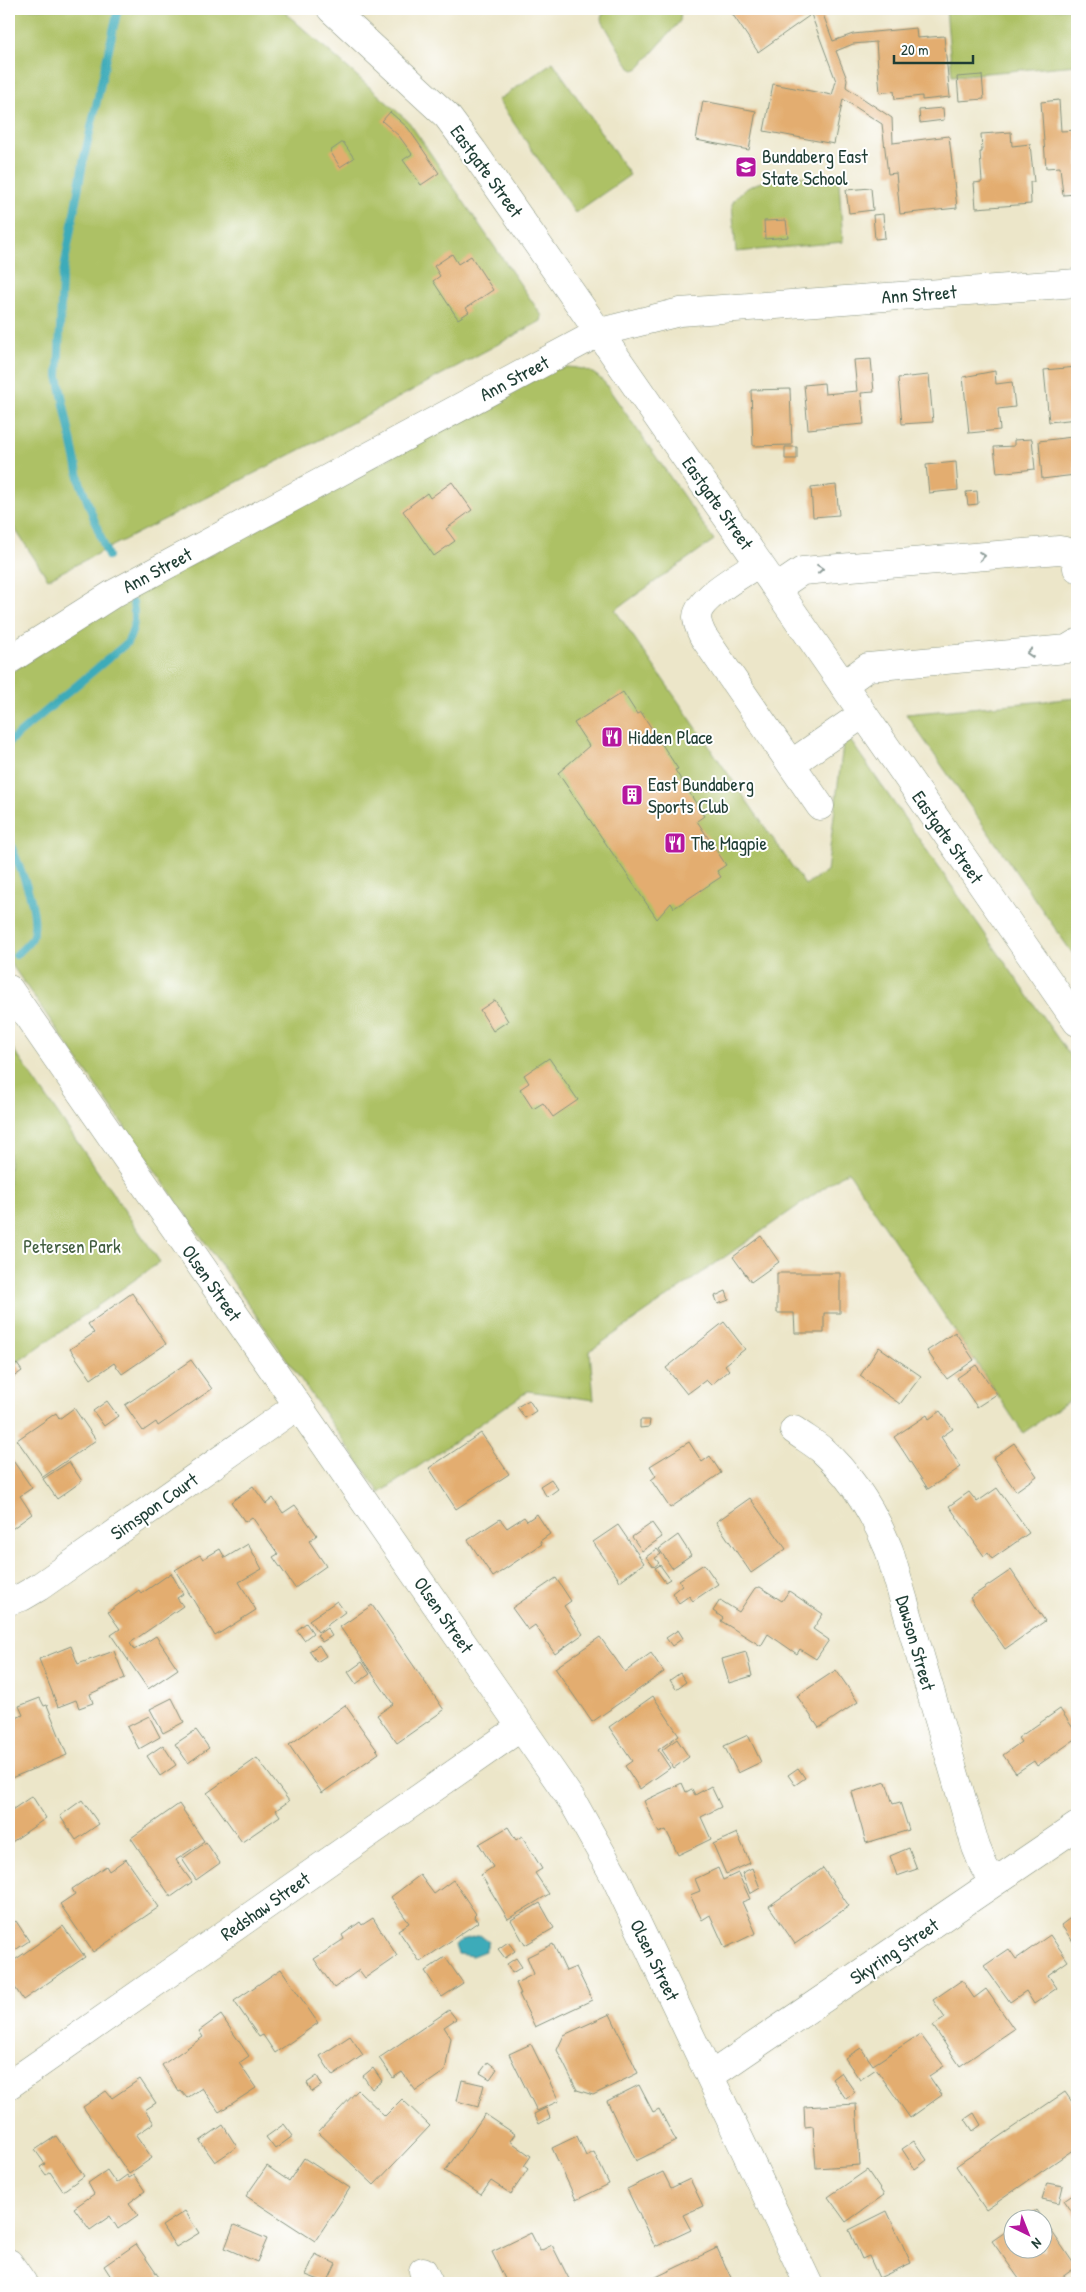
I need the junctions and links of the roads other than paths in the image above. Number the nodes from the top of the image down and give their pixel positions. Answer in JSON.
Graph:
{"nodes":[{"id":1,"x":331,"y":9,"type":"edge"},
{"id":2,"x":1077,"y":283,"type":"edge"},
{"id":3,"x":600,"y":332,"type":"junction"},
{"id":4,"x":759,"y":562,"type":"junction"},
{"id":5,"x":1077,"y":568,"type":"edge"},
{"id":6,"x":777,"y":588,"type":"junction"},
{"id":7,"x":1077,"y":643,"type":"edge"},
{"id":8,"x":9,"y":660,"type":"edge"},
{"id":9,"x":843,"y":685,"type":"junction"},
{"id":10,"x":863,"y":714,"type":"junction"},
{"id":11,"x":791,"y":764,"type":"junction"},
{"id":12,"x":820,"y":806,"type":"dead end"},
{"id":13,"x":9,"y":989,"type":"edge"},
{"id":14,"x":1077,"y":1022,"type":"edge"},
{"id":15,"x":298,"y":1406,"type":"junction"},
{"id":16,"x":794,"y":1430,"type":"dead end"},
{"id":17,"x":9,"y":1601,"type":"edge"},
{"id":18,"x":521,"y":1726,"type":"junction"},
{"id":19,"x":1077,"y":1826,"type":"edge"},
{"id":20,"x":994,"y":1882,"type":"junction"},
{"id":21,"x":710,"y":2076,"type":"junction"},
{"id":22,"x":9,"y":2085,"type":"edge"},
{"id":23,"x":9,"y":2263,"type":"edge"},
{"id":24,"x":23,"y":2283,"type":"edge"},
{"id":25,"x":808,"y":2283,"type":"edge"}],
"edges":[{"from":1,"to":3,"type":"street","name":"Eastgate Street"},
{"from":2,"to":3,"type":"street","name":"Ann Street"},
{"from":3,"to":4,"type":"street","name":"Eastgate Street"},
{"from":3,"to":8,"type":"street","name":"Ann Street"},
{"from":4,"to":6,"type":"street","name":"Eastgate Street"},
{"from":4,"to":11,"type":"street"},
{"from":6,"to":5,"type":"street","one_way":true},
{"from":6,"to":9,"type":"street","name":"Eastgate Street"},
{"from":7,"to":9,"type":"street","one_way":true},
{"from":9,"to":10,"type":"street","name":"Eastgate Street"},
{"from":10,"to":11,"type":"street"},
{"from":10,"to":14,"type":"street","name":"Eastgate Street"},
{"from":11,"to":12,"type":"street"},
{"from":13,"to":15,"type":"street","name":"Olsen Street"},
{"from":15,"to":17,"type":"street","name":"Simspon Court"},
{"from":15,"to":18,"type":"street","name":"Olsen Street"},
{"from":16,"to":20,"type":"street","name":"Dawson Street"},
{"from":18,"to":21,"type":"street","name":"Olsen Street"},
{"from":18,"to":22,"type":"street","name":"Redshaw Street"},
{"from":19,"to":20,"type":"street","name":"Skyring Street"},
{"from":20,"to":21,"type":"street","name":"Skyring Street"},
{"from":21,"to":25,"type":"street","name":"Olsen Street"},
{"from":23,"to":24,"type":"street"}]}
